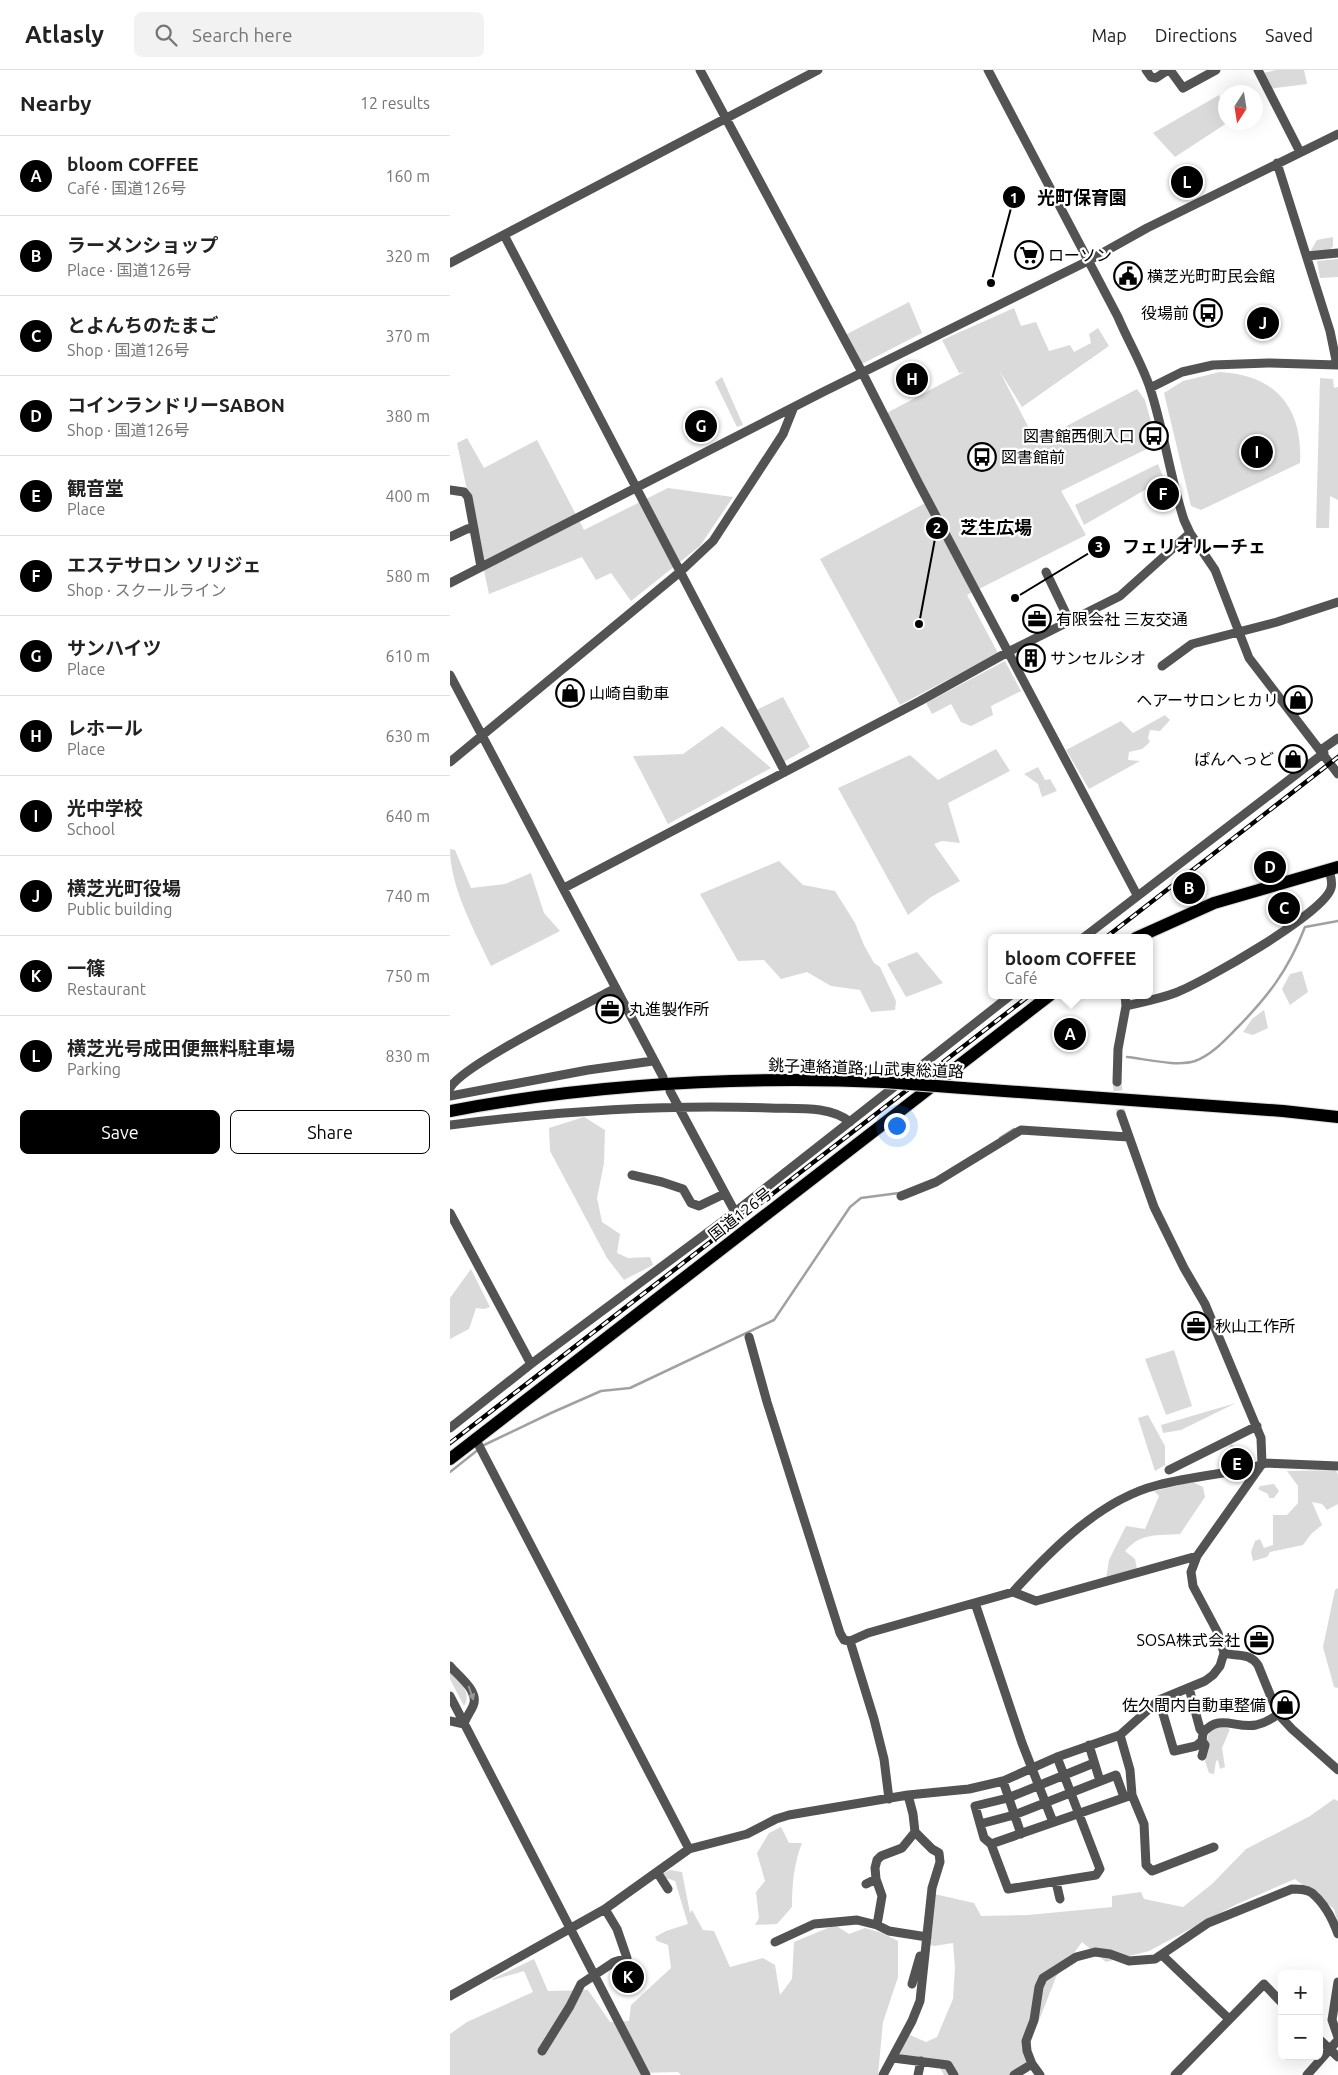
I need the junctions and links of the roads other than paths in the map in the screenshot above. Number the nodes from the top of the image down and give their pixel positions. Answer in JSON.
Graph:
{"nodes":[{"id":1,"x":700,"y":70,"type":"edge"},
{"id":2,"x":818,"y":70,"type":"edge"},
{"id":3,"x":988,"y":70,"type":"edge"},
{"id":4,"x":1146,"y":70,"type":"edge"},
{"id":5,"x":1169,"y":70,"type":"edge"},
{"id":6,"x":1216,"y":70,"type":"edge"},
{"id":7,"x":1258,"y":70,"type":"edge"},
{"id":8,"x":725,"y":118,"type":"junction"},
{"id":9,"x":1338,"y":134,"type":"edge"},
{"id":10,"x":1300,"y":152,"type":"junction"},
{"id":11,"x":1278,"y":163,"type":"junction"},
{"id":12,"x":504,"y":235,"type":"junction"},
{"id":13,"x":1338,"y":253,"type":"edge"},
{"id":14,"x":1307,"y":256,"type":"junction"},
{"id":15,"x":1088,"y":261,"type":"junction"},
{"id":16,"x":450,"y":263,"type":"edge"},
{"id":17,"x":1338,"y":365,"type":"edge"},
{"id":18,"x":863,"y":374,"type":"junction"},
{"id":19,"x":1150,"y":388,"type":"junction"},
{"id":20,"x":793,"y":409,"type":"junction"},
{"id":21,"x":637,"y":489,"type":"junction"},
{"id":22,"x":450,"y":491,"type":"edge"},
{"id":23,"x":473,"y":528,"type":"junction"},
{"id":24,"x":1190,"y":533,"type":"junction"},
{"id":25,"x":450,"y":537,"type":"edge"},
{"id":26,"x":481,"y":567,"type":"junction"},
{"id":27,"x":680,"y":572,"type":"junction"},
{"id":28,"x":1046,"y":572,"type":"dead end"},
{"id":29,"x":450,"y":583,"type":"edge"},
{"id":30,"x":1338,"y":602,"type":"edge"},
{"id":31,"x":1070,"y":622,"type":"junction"},
{"id":32,"x":1238,"y":632,"type":"junction"},
{"id":33,"x":1008,"y":652,"type":"junction"},
{"id":34,"x":1162,"y":666,"type":"dead end"},
{"id":35,"x":450,"y":675,"type":"edge"},
{"id":36,"x":482,"y":735,"type":"junction"},
{"id":37,"x":1338,"y":738,"type":"edge"},
{"id":38,"x":1322,"y":752,"type":"junction"},
{"id":39,"x":450,"y":762,"type":"edge"},
{"id":40,"x":785,"y":772,"type":"junction"},
{"id":41,"x":1338,"y":774,"type":"edge"},
{"id":42,"x":1334,"y":868,"type":"edge"},
{"id":43,"x":564,"y":888,"type":"junction"},
{"id":44,"x":1137,"y":895,"type":"junction"},
{"id":45,"x":1088,"y":934,"type":"edge"},
{"id":46,"x":1145,"y":934,"type":"edge"},
{"id":47,"x":616,"y":988,"type":"junction"},
{"id":48,"x":1006,"y":999,"type":"edge"},
{"id":49,"x":1045,"y":999,"type":"edge"},
{"id":50,"x":1125,"y":999,"type":"edge"},
{"id":51,"x":1126,"y":1006,"type":"junction"},
{"id":52,"x":653,"y":1061,"type":"junction"},
{"id":53,"x":663,"y":1077,"type":"dead end"},
{"id":54,"x":1117,"y":1082,"type":"tunnel mouth"},
{"id":55,"x":450,"y":1088,"type":"edge"},
{"id":56,"x":670,"y":1091,"type":"dead end"},
{"id":57,"x":450,"y":1096,"type":"edge"},
{"id":58,"x":678,"y":1106,"type":"junction"},
{"id":59,"x":450,"y":1111,"type":"edge"},
{"id":60,"x":1283,"y":1111,"type":"junction"},
{"id":61,"x":1338,"y":1112,"type":"edge"},
{"id":62,"x":1121,"y":1114,"type":"tunnel mouth"},
{"id":63,"x":1338,"y":1117,"type":"edge"},
{"id":64,"x":850,"y":1122,"type":"junction"},
{"id":65,"x":450,"y":1125,"type":"edge"},
{"id":66,"x":1128,"y":1137,"type":"junction"},
{"id":67,"x":632,"y":1175,"type":"dead end"},
{"id":68,"x":724,"y":1194,"type":"junction"},
{"id":69,"x":901,"y":1196,"type":"dead end"},
{"id":70,"x":734,"y":1212,"type":"junction"},
{"id":71,"x":450,"y":1213,"type":"edge"},
{"id":72,"x":749,"y":1337,"type":"dead end"},
{"id":73,"x":531,"y":1364,"type":"junction"},
{"id":74,"x":1257,"y":1426,"type":"junction"},
{"id":75,"x":450,"y":1428,"type":"edge"},
{"id":76,"x":479,"y":1445,"type":"junction"},
{"id":77,"x":450,"y":1459,"type":"edge"},
{"id":78,"x":1262,"y":1464,"type":"junction"},
{"id":79,"x":1338,"y":1466,"type":"edge"},
{"id":80,"x":1169,"y":1470,"type":"dead end"},
{"id":81,"x":1197,"y":1556,"type":"junction"},
{"id":82,"x":1013,"y":1592,"type":"junction"},
{"id":83,"x":975,"y":1603,"type":"junction"},
{"id":84,"x":850,"y":1642,"type":"junction"},
{"id":85,"x":1224,"y":1653,"type":"junction"},
{"id":86,"x":450,"y":1666,"type":"edge"},
{"id":87,"x":1188,"y":1688,"type":"junction"},
{"id":88,"x":450,"y":1696,"type":"edge"},
{"id":89,"x":1159,"y":1700,"type":"junction"},
{"id":90,"x":1278,"y":1714,"type":"junction"},
{"id":91,"x":450,"y":1721,"type":"edge"},
{"id":92,"x":464,"y":1724,"type":"junction"},
{"id":93,"x":1120,"y":1735,"type":"junction"},
{"id":94,"x":1202,"y":1737,"type":"junction"},
{"id":95,"x":1089,"y":1745,"type":"junction"},
{"id":96,"x":1202,"y":1756,"type":"dead end"},
{"id":97,"x":1056,"y":1757,"type":"junction"},
{"id":98,"x":1094,"y":1763,"type":"junction"},
{"id":99,"x":1031,"y":1768,"type":"junction"},
{"id":100,"x":1338,"y":1770,"type":"edge"},
{"id":101,"x":1064,"y":1776,"type":"junction"},
{"id":102,"x":1003,"y":1781,"type":"junction"},
{"id":103,"x":1100,"y":1781,"type":"junction"},
{"id":104,"x":1040,"y":1786,"type":"junction"},
{"id":105,"x":1070,"y":1792,"type":"junction"},
{"id":106,"x":908,"y":1795,"type":"junction"},
{"id":107,"x":1128,"y":1796,"type":"junction"},
{"id":108,"x":1008,"y":1798,"type":"junction"},
{"id":109,"x":889,"y":1799,"type":"junction"},
{"id":110,"x":1046,"y":1802,"type":"junction"},
{"id":111,"x":1078,"y":1814,"type":"junction"},
{"id":112,"x":1014,"y":1815,"type":"junction"},
{"id":113,"x":1053,"y":1822,"type":"junction"},
{"id":114,"x":980,"y":1824,"type":"junction"},
{"id":115,"x":915,"y":1832,"type":"junction"},
{"id":116,"x":1021,"y":1834,"type":"junction"},
{"id":117,"x":991,"y":1844,"type":"junction"},
{"id":118,"x":1214,"y":1847,"type":"dead end"},
{"id":119,"x":689,"y":1849,"type":"junction"},
{"id":120,"x":1160,"y":1860,"type":"dead end"},
{"id":121,"x":1174,"y":1863,"type":"junction"},
{"id":122,"x":657,"y":1872,"type":"junction"},
{"id":123,"x":876,"y":1879,"type":"junction"},
{"id":124,"x":1056,"y":1882,"type":"junction"},
{"id":125,"x":866,"y":1884,"type":"dead end"},
{"id":126,"x":668,"y":1888,"type":"dead end"},
{"id":127,"x":1060,"y":1899,"type":"dead end"},
{"id":128,"x":605,"y":1909,"type":"junction"},
{"id":129,"x":877,"y":1925,"type":"junction"},
{"id":130,"x":572,"y":1929,"type":"junction"},
{"id":131,"x":1338,"y":1934,"type":"edge"},
{"id":132,"x":775,"y":1942,"type":"dead end"},
{"id":133,"x":926,"y":1942,"type":"junction"},
{"id":134,"x":1162,"y":1955,"type":"junction"},
{"id":135,"x":595,"y":1974,"type":"junction"},
{"id":136,"x":1338,"y":1982,"type":"edge"},
{"id":137,"x":912,"y":1984,"type":"dead end"},
{"id":138,"x":450,"y":1996,"type":"edge"},
{"id":139,"x":1278,"y":1999,"type":"edge"},
{"id":140,"x":1229,"y":2019,"type":"junction"},
{"id":141,"x":1338,"y":2038,"type":"edge"},
{"id":142,"x":1323,"y":2043,"type":"edge"},
{"id":143,"x":1331,"y":2050,"type":"junction"},
{"id":144,"x":542,"y":2051,"type":"dead end"},
{"id":145,"x":1338,"y":2056,"type":"edge"},
{"id":146,"x":893,"y":2058,"type":"junction"},
{"id":147,"x":921,"y":2061,"type":"junction"},
{"id":148,"x":1032,"y":2064,"type":"junction"},
{"id":149,"x":646,"y":2075,"type":"edge"},
{"id":150,"x":883,"y":2075,"type":"edge"},
{"id":151,"x":918,"y":2075,"type":"edge"},
{"id":152,"x":954,"y":2075,"type":"edge"},
{"id":153,"x":1014,"y":2075,"type":"edge"},
{"id":154,"x":1040,"y":2075,"type":"edge"},
{"id":155,"x":1175,"y":2075,"type":"edge"},
{"id":156,"x":1307,"y":2075,"type":"edge"}],
"edges":[{"from":1,"to":8,"type":"street"},
{"from":2,"to":8,"type":"street"},
{"from":3,"to":15,"type":"street"},
{"from":4,"to":5,"type":"street"},
{"from":5,"to":6,"type":"street"},
{"from":7,"to":10,"type":"street"},
{"from":8,"to":12,"type":"street"},
{"from":8,"to":18,"type":"street"},
{"from":9,"to":10,"type":"street"},
{"from":10,"to":11,"type":"street"},
{"from":11,"to":14,"type":"street"},
{"from":11,"to":15,"type":"street"},
{"from":12,"to":16,"type":"street"},
{"from":12,"to":21,"type":"street"},
{"from":13,"to":14,"type":"street"},
{"from":14,"to":17,"type":"street"},
{"from":15,"to":18,"type":"street"},
{"from":15,"to":19,"type":"street"},
{"from":17,"to":19,"type":"street"},
{"from":18,"to":20,"type":"street"},
{"from":18,"to":33,"type":"street"},
{"from":19,"to":24,"type":"street"},
{"from":20,"to":21,"type":"street"},
{"from":20,"to":27,"type":"street"},
{"from":21,"to":26,"type":"street"},
{"from":21,"to":27,"type":"street"},
{"from":22,"to":23,"type":"street"},
{"from":23,"to":25,"type":"street"},
{"from":23,"to":26,"type":"street"},
{"from":24,"to":31,"type":"street"},
{"from":24,"to":32,"type":"street"},
{"from":26,"to":29,"type":"street"},
{"from":27,"to":36,"type":"street"},
{"from":27,"to":40,"type":"street"},
{"from":28,"to":31,"type":"street"},
{"from":30,"to":32,"type":"street"},
{"from":31,"to":33,"type":"street"},
{"from":32,"to":34,"type":"street"},
{"from":32,"to":38,"type":"street"},
{"from":33,"to":40,"type":"street"},
{"from":33,"to":44,"type":"street"},
{"from":35,"to":36,"type":"street"},
{"from":36,"to":39,"type":"street"},
{"from":36,"to":43,"type":"street"},
{"from":37,"to":38,"type":"street"},
{"from":38,"to":41,"type":"street"},
{"from":38,"to":44,"type":"street"},
{"from":40,"to":43,"type":"street"},
{"from":42,"to":46,"type":"highway"},
{"from":42,"to":51,"type":"street"},
{"from":43,"to":47,"type":"street"},
{"from":44,"to":45,"type":"street"},
{"from":47,"to":52,"type":"street"},
{"from":47,"to":55,"type":"street"},
{"from":48,"to":64,"type":"street"},
{"from":49,"to":76,"type":"highway","name":"国道126号"},
{"from":50,"to":51,"type":"street"},
{"from":51,"to":54,"type":"street"},
{"from":52,"to":53,"type":"street"},
{"from":52,"to":57,"type":"street"},
{"from":56,"to":58,"type":"street"},
{"from":58,"to":64,"type":"street"},
{"from":58,"to":65,"type":"street"},
{"from":58,"to":68,"type":"street"},
{"from":59,"to":60,"type":"highway","name":"銚子連絡道路;山武東総道路","bridge":true},
{"from":60,"to":61,"type":"highway"},
{"from":60,"to":63,"type":"highway"},
{"from":62,"to":66,"type":"street"},
{"from":64,"to":70,"type":"street"},
{"from":66,"to":69,"type":"street"},
{"from":66,"to":74,"type":"street"},
{"from":67,"to":68,"type":"street"},
{"from":68,"to":70,"type":"street"},
{"from":70,"to":73,"type":"street"},
{"from":71,"to":73,"type":"street"},
{"from":72,"to":84,"type":"street"},
{"from":73,"to":75,"type":"street"},
{"from":74,"to":78,"type":"street"},
{"from":74,"to":80,"type":"street"},
{"from":76,"to":77,"type":"highway","name":"国道126号"},
{"from":76,"to":119,"type":"street"},
{"from":78,"to":79,"type":"street"},
{"from":78,"to":81,"type":"street"},
{"from":78,"to":82,"type":"street"},
{"from":81,"to":82,"type":"street"},
{"from":81,"to":85,"type":"street"},
{"from":82,"to":83,"type":"street"},
{"from":83,"to":84,"type":"street"},
{"from":83,"to":99,"type":"street"},
{"from":84,"to":109,"type":"street"},
{"from":85,"to":87,"type":"street"},
{"from":85,"to":90,"type":"street"},
{"from":86,"to":92,"type":"street","one_way":true},
{"from":87,"to":89,"type":"street"},
{"from":87,"to":94,"type":"street"},
{"from":88,"to":92,"type":"street"},
{"from":89,"to":93,"type":"street"},
{"from":89,"to":94,"type":"street"},
{"from":90,"to":94,"type":"street"},
{"from":90,"to":100,"type":"street"},
{"from":91,"to":92,"type":"street"},
{"from":92,"to":130,"type":"street"},
{"from":93,"to":95,"type":"street"},
{"from":93,"to":107,"type":"street"},
{"from":94,"to":96,"type":"street"},
{"from":95,"to":97,"type":"street"},
{"from":95,"to":98,"type":"street"},
{"from":97,"to":99,"type":"street"},
{"from":97,"to":101,"type":"street"},
{"from":98,"to":101,"type":"street"},
{"from":98,"to":103,"type":"street"},
{"from":99,"to":102,"type":"street"},
{"from":99,"to":104,"type":"street"},
{"from":101,"to":104,"type":"street"},
{"from":101,"to":105,"type":"street"},
{"from":102,"to":106,"type":"street"},
{"from":102,"to":108,"type":"street"},
{"from":103,"to":105,"type":"street"},
{"from":103,"to":107,"type":"street"},
{"from":104,"to":108,"type":"street"},
{"from":104,"to":110,"type":"street"},
{"from":105,"to":110,"type":"street"},
{"from":105,"to":111,"type":"street"},
{"from":106,"to":109,"type":"street"},
{"from":106,"to":115,"type":"street"},
{"from":107,"to":111,"type":"street"},
{"from":107,"to":121,"type":"street"},
{"from":108,"to":112,"type":"street"},
{"from":108,"to":114,"type":"street"},
{"from":109,"to":119,"type":"street"},
{"from":110,"to":112,"type":"street"},
{"from":110,"to":113,"type":"street"},
{"from":111,"to":113,"type":"street"},
{"from":111,"to":124,"type":"street"},
{"from":112,"to":114,"type":"street"},
{"from":112,"to":116,"type":"street"},
{"from":113,"to":116,"type":"street"},
{"from":114,"to":117,"type":"street"},
{"from":115,"to":123,"type":"street"},
{"from":115,"to":133,"type":"street"},
{"from":116,"to":117,"type":"street"},
{"from":117,"to":124,"type":"street"},
{"from":118,"to":121,"type":"street"},
{"from":119,"to":122,"type":"street"},
{"from":120,"to":121,"type":"street"},
{"from":122,"to":126,"type":"street"},
{"from":122,"to":128,"type":"street"},
{"from":123,"to":125,"type":"street"},
{"from":123,"to":129,"type":"street"},
{"from":124,"to":127,"type":"street"},
{"from":128,"to":130,"type":"street"},
{"from":128,"to":135,"type":"street"},
{"from":129,"to":132,"type":"street"},
{"from":129,"to":133,"type":"street"},
{"from":130,"to":135,"type":"street"},
{"from":130,"to":138,"type":"street"},
{"from":131,"to":134,"type":"street"},
{"from":133,"to":137,"type":"street"},
{"from":133,"to":146,"type":"street"},
{"from":134,"to":140,"type":"street"},
{"from":134,"to":148,"type":"street"},
{"from":135,"to":144,"type":"street"},
{"from":135,"to":149,"type":"street"},
{"from":136,"to":141,"type":"street"},
{"from":139,"to":140,"type":"street"},
{"from":140,"to":155,"type":"street"},
{"from":141,"to":143,"type":"street"},
{"from":142,"to":143,"type":"street"},
{"from":143,"to":145,"type":"street"},
{"from":143,"to":156,"type":"street"},
{"from":146,"to":147,"type":"street"},
{"from":146,"to":150,"type":"street"},
{"from":147,"to":151,"type":"street"},
{"from":147,"to":152,"type":"street"},
{"from":148,"to":153,"type":"street"},
{"from":148,"to":154,"type":"street"}]}
